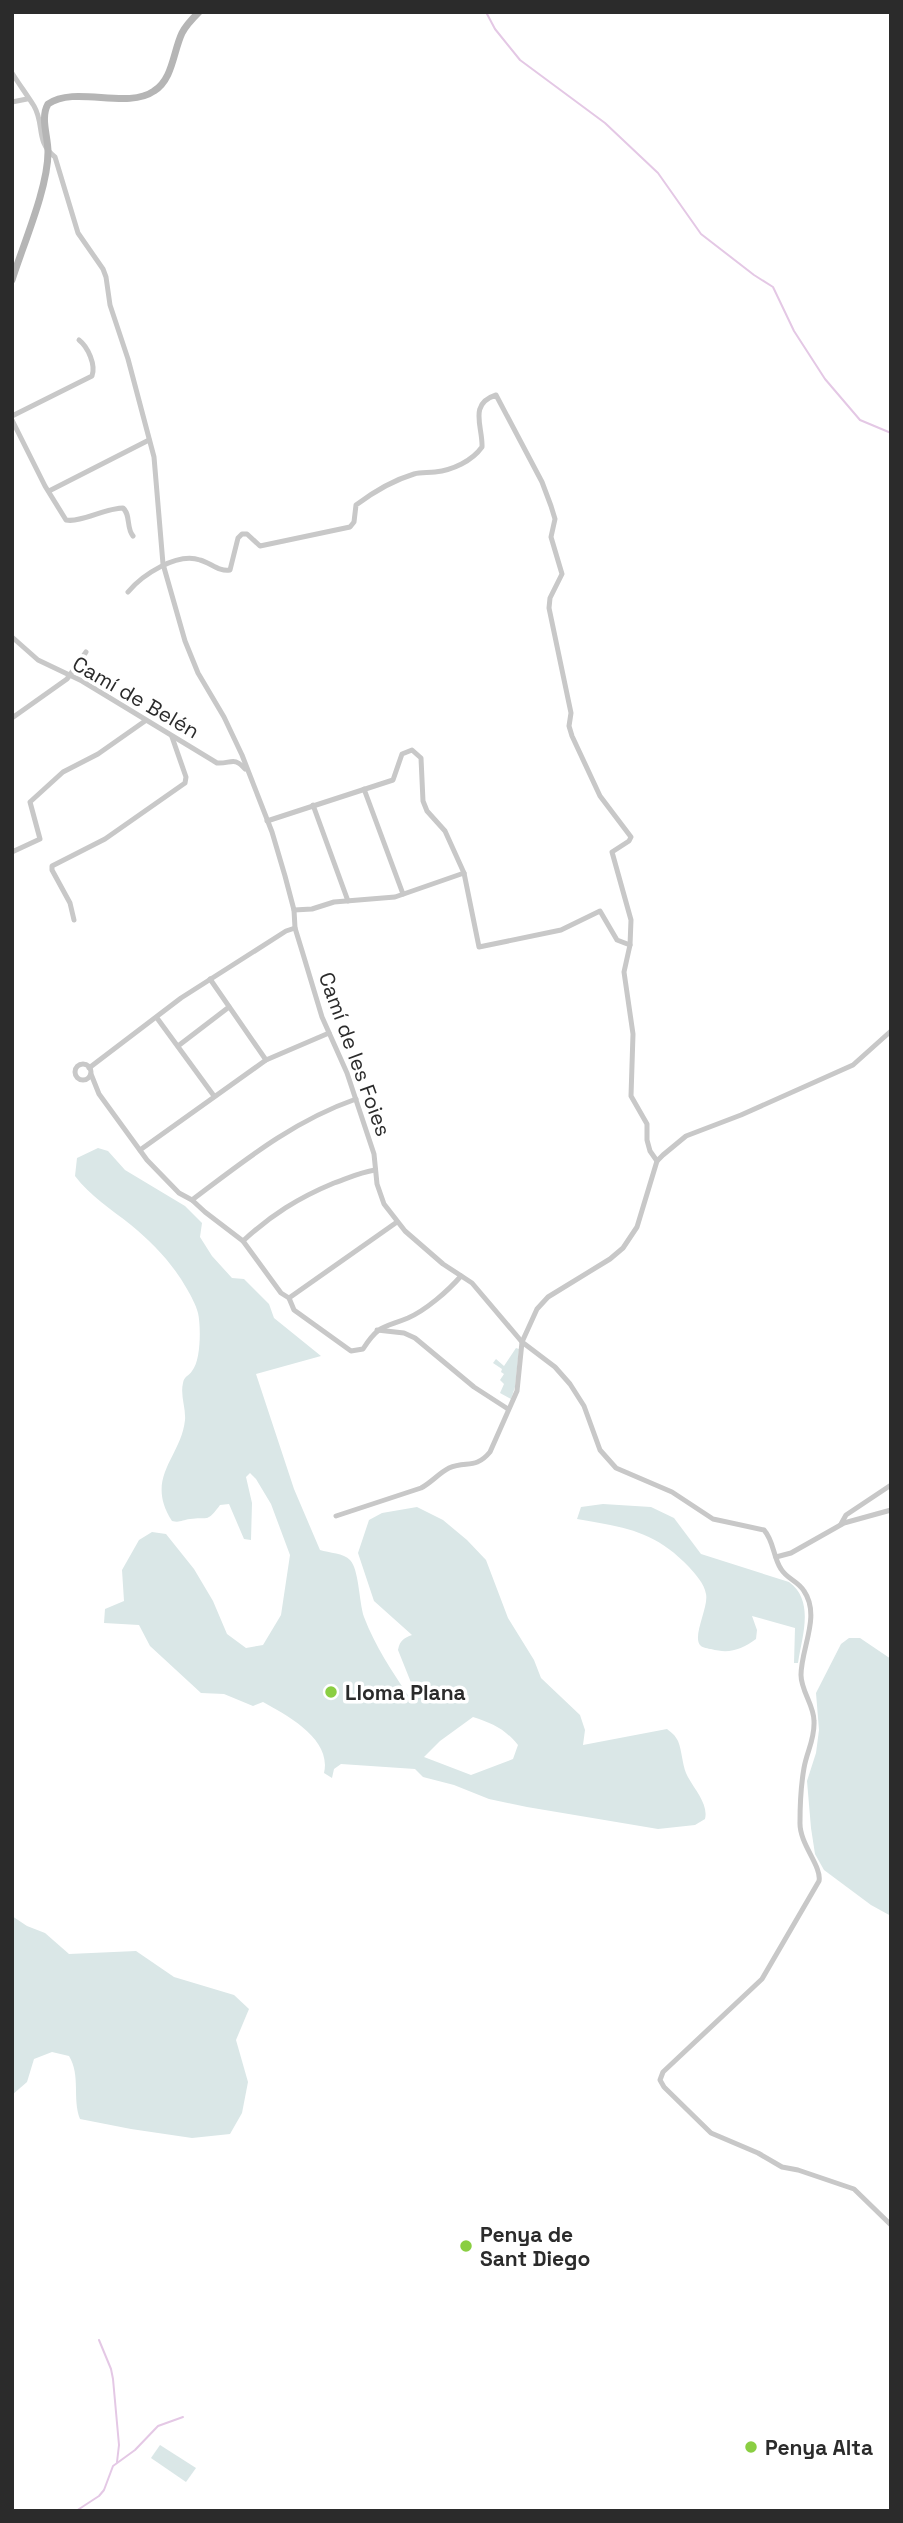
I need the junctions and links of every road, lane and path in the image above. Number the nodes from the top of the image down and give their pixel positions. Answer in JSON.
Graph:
{"nodes":[{"id":1,"x":199,"y":12,"type":"edge"},
{"id":2,"x":12,"y":73,"type":"edge"},
{"id":3,"x":27,"y":99,"type":"junction"},
{"id":4,"x":12,"y":103,"type":"edge"},
{"id":5,"x":48,"y":152,"type":"junction"},
{"id":6,"x":12,"y":280,"type":"edge"},
{"id":7,"x":79,"y":340,"type":"dead end"},
{"id":8,"x":12,"y":418,"type":"edge"},
{"id":9,"x":149,"y":440,"type":"junction"},
{"id":10,"x":49,"y":491,"type":"junction"},
{"id":11,"x":133,"y":536,"type":"dead end"},
{"id":12,"x":163,"y":565,"type":"junction"},
{"id":13,"x":128,"y":592,"type":"dead end"},
{"id":14,"x":12,"y":637,"type":"edge"},
{"id":15,"x":86,"y":652,"type":"dead end"},
{"id":16,"x":70,"y":675,"type":"junction"},
{"id":17,"x":12,"y":718,"type":"edge"},
{"id":18,"x":145,"y":721,"type":"junction"},
{"id":19,"x":172,"y":737,"type":"junction"},
{"id":20,"x":247,"y":769,"type":"junction"},
{"id":21,"x":364,"y":789,"type":"junction"},
{"id":22,"x":313,"y":804,"type":"junction"},
{"id":23,"x":267,"y":821,"type":"junction"},
{"id":24,"x":12,"y":852,"type":"edge"},
{"id":25,"x":464,"y":873,"type":"junction"},
{"id":26,"x":403,"y":894,"type":"junction"},
{"id":27,"x":348,"y":901,"type":"junction"},
{"id":28,"x":294,"y":909,"type":"junction"},
{"id":29,"x":74,"y":920,"type":"dead end"},
{"id":30,"x":295,"y":928,"type":"junction"},
{"id":31,"x":630,"y":944,"type":"junction"},
{"id":32,"x":210,"y":979,"type":"junction"},
{"id":33,"x":229,"y":1007,"type":"junction"},
{"id":34,"x":157,"y":1018,"type":"junction"},
{"id":35,"x":891,"y":1031,"type":"edge"},
{"id":36,"x":329,"y":1034,"type":"junction"},
{"id":37,"x":178,"y":1046,"type":"junction"},
{"id":38,"x":266,"y":1060,"type":"junction"},
{"id":39,"x":90,"y":1071,"type":"junction"},
{"id":40,"x":81,"y":1080,"type":"junction"},
{"id":41,"x":99,"y":1094,"type":"junction"},
{"id":42,"x":214,"y":1096,"type":"junction"},
{"id":43,"x":356,"y":1099,"type":"junction"},
{"id":44,"x":140,"y":1150,"type":"junction"},
{"id":45,"x":657,"y":1161,"type":"junction"},
{"id":46,"x":375,"y":1170,"type":"junction"},
{"id":47,"x":192,"y":1200,"type":"junction"},
{"id":48,"x":397,"y":1222,"type":"junction"},
{"id":49,"x":243,"y":1241,"type":"junction"},
{"id":50,"x":461,"y":1276,"type":"junction"},
{"id":51,"x":289,"y":1298,"type":"junction"},
{"id":52,"x":377,"y":1330,"type":"junction"},
{"id":53,"x":522,"y":1342,"type":"junction"},
{"id":54,"x":508,"y":1409,"type":"junction"},
{"id":55,"x":891,"y":1485,"type":"edge"},
{"id":56,"x":891,"y":1510,"type":"edge"},
{"id":57,"x":336,"y":1516,"type":"dead end"},
{"id":58,"x":841,"y":1524,"type":"junction"},
{"id":59,"x":776,"y":1557,"type":"junction"},
{"id":60,"x":891,"y":2225,"type":"edge"}],
"edges":[{"from":1,"to":5,"type":"main road"},
{"from":2,"to":3,"type":"street","name":"Camí de les Foies"},
{"from":3,"to":4,"type":"street"},
{"from":3,"to":5,"type":"street","name":"Camí de les Foies"},
{"from":5,"to":6,"type":"main road"},
{"from":5,"to":9,"type":"street","name":"Camí de les Foies"},
{"from":7,"to":8,"type":"street"},
{"from":8,"to":10,"type":"street"},
{"from":9,"to":10,"type":"street"},
{"from":9,"to":12,"type":"street","name":"Camí de les Foies"},
{"from":10,"to":11,"type":"street"},
{"from":12,"to":13,"type":"street"},
{"from":12,"to":20,"type":"street","name":"Camí de les Foies"},
{"from":12,"to":31,"type":"street"},
{"from":14,"to":16,"type":"street","name":"Camí de Belén"},
{"from":15,"to":16,"type":"street"},
{"from":16,"to":17,"type":"street"},
{"from":16,"to":18,"type":"street","name":"Camí de Belén"},
{"from":18,"to":19,"type":"street","name":"Camí de Belén"},
{"from":18,"to":24,"type":"street"},
{"from":19,"to":20,"type":"street","name":"Camí de Belén"},
{"from":19,"to":29,"type":"street"},
{"from":20,"to":23,"type":"street","name":"Camí de les Foies"},
{"from":21,"to":22,"type":"street"},
{"from":21,"to":25,"type":"street"},
{"from":21,"to":26,"type":"street"},
{"from":22,"to":23,"type":"street"},
{"from":22,"to":27,"type":"street"},
{"from":23,"to":28,"type":"street","name":"Camí de les Foies"},
{"from":25,"to":26,"type":"street"},
{"from":25,"to":31,"type":"street"},
{"from":26,"to":27,"type":"street"},
{"from":27,"to":28,"type":"street"},
{"from":28,"to":30,"type":"street","name":"Camí de les Foies"},
{"from":30,"to":32,"type":"street"},
{"from":30,"to":36,"type":"street","name":"Camí de les Foies"},
{"from":31,"to":45,"type":"street"},
{"from":32,"to":33,"type":"street"},
{"from":32,"to":34,"type":"street"},
{"from":33,"to":37,"type":"street"},
{"from":33,"to":38,"type":"street"},
{"from":34,"to":37,"type":"street"},
{"from":34,"to":39,"type":"street"},
{"from":35,"to":45,"type":"street"},
{"from":36,"to":38,"type":"street"},
{"from":36,"to":43,"type":"street","name":"Camí de les Foies"},
{"from":37,"to":42,"type":"street"},
{"from":38,"to":42,"type":"street"},
{"from":39,"to":40,"type":"street"},
{"from":39,"to":40,"type":"street"},
{"from":39,"to":41,"type":"street"},
{"from":40,"to":41,"type":"street"},
{"from":41,"to":44,"type":"street"},
{"from":42,"to":44,"type":"street"},
{"from":43,"to":46,"type":"street","name":"Camí de les Foies"},
{"from":43,"to":47,"type":"street"},
{"from":44,"to":47,"type":"street"},
{"from":45,"to":53,"type":"street"},
{"from":46,"to":48,"type":"street","name":"Camí de les Foies"},
{"from":46,"to":49,"type":"street"},
{"from":47,"to":49,"type":"street"},
{"from":48,"to":50,"type":"street","name":"Camí de les Foies"},
{"from":48,"to":51,"type":"street"},
{"from":49,"to":51,"type":"street"},
{"from":50,"to":52,"type":"street"},
{"from":50,"to":53,"type":"street","name":"Camí de les Foies"},
{"from":51,"to":52,"type":"street"},
{"from":52,"to":54,"type":"street"},
{"from":53,"to":54,"type":"street"},
{"from":53,"to":59,"type":"street","name":"Camí de les Foies"},
{"from":54,"to":57,"type":"street"},
{"from":55,"to":58,"type":"street"},
{"from":56,"to":58,"type":"street"},
{"from":58,"to":59,"type":"street"},
{"from":59,"to":60,"type":"street"}]}
